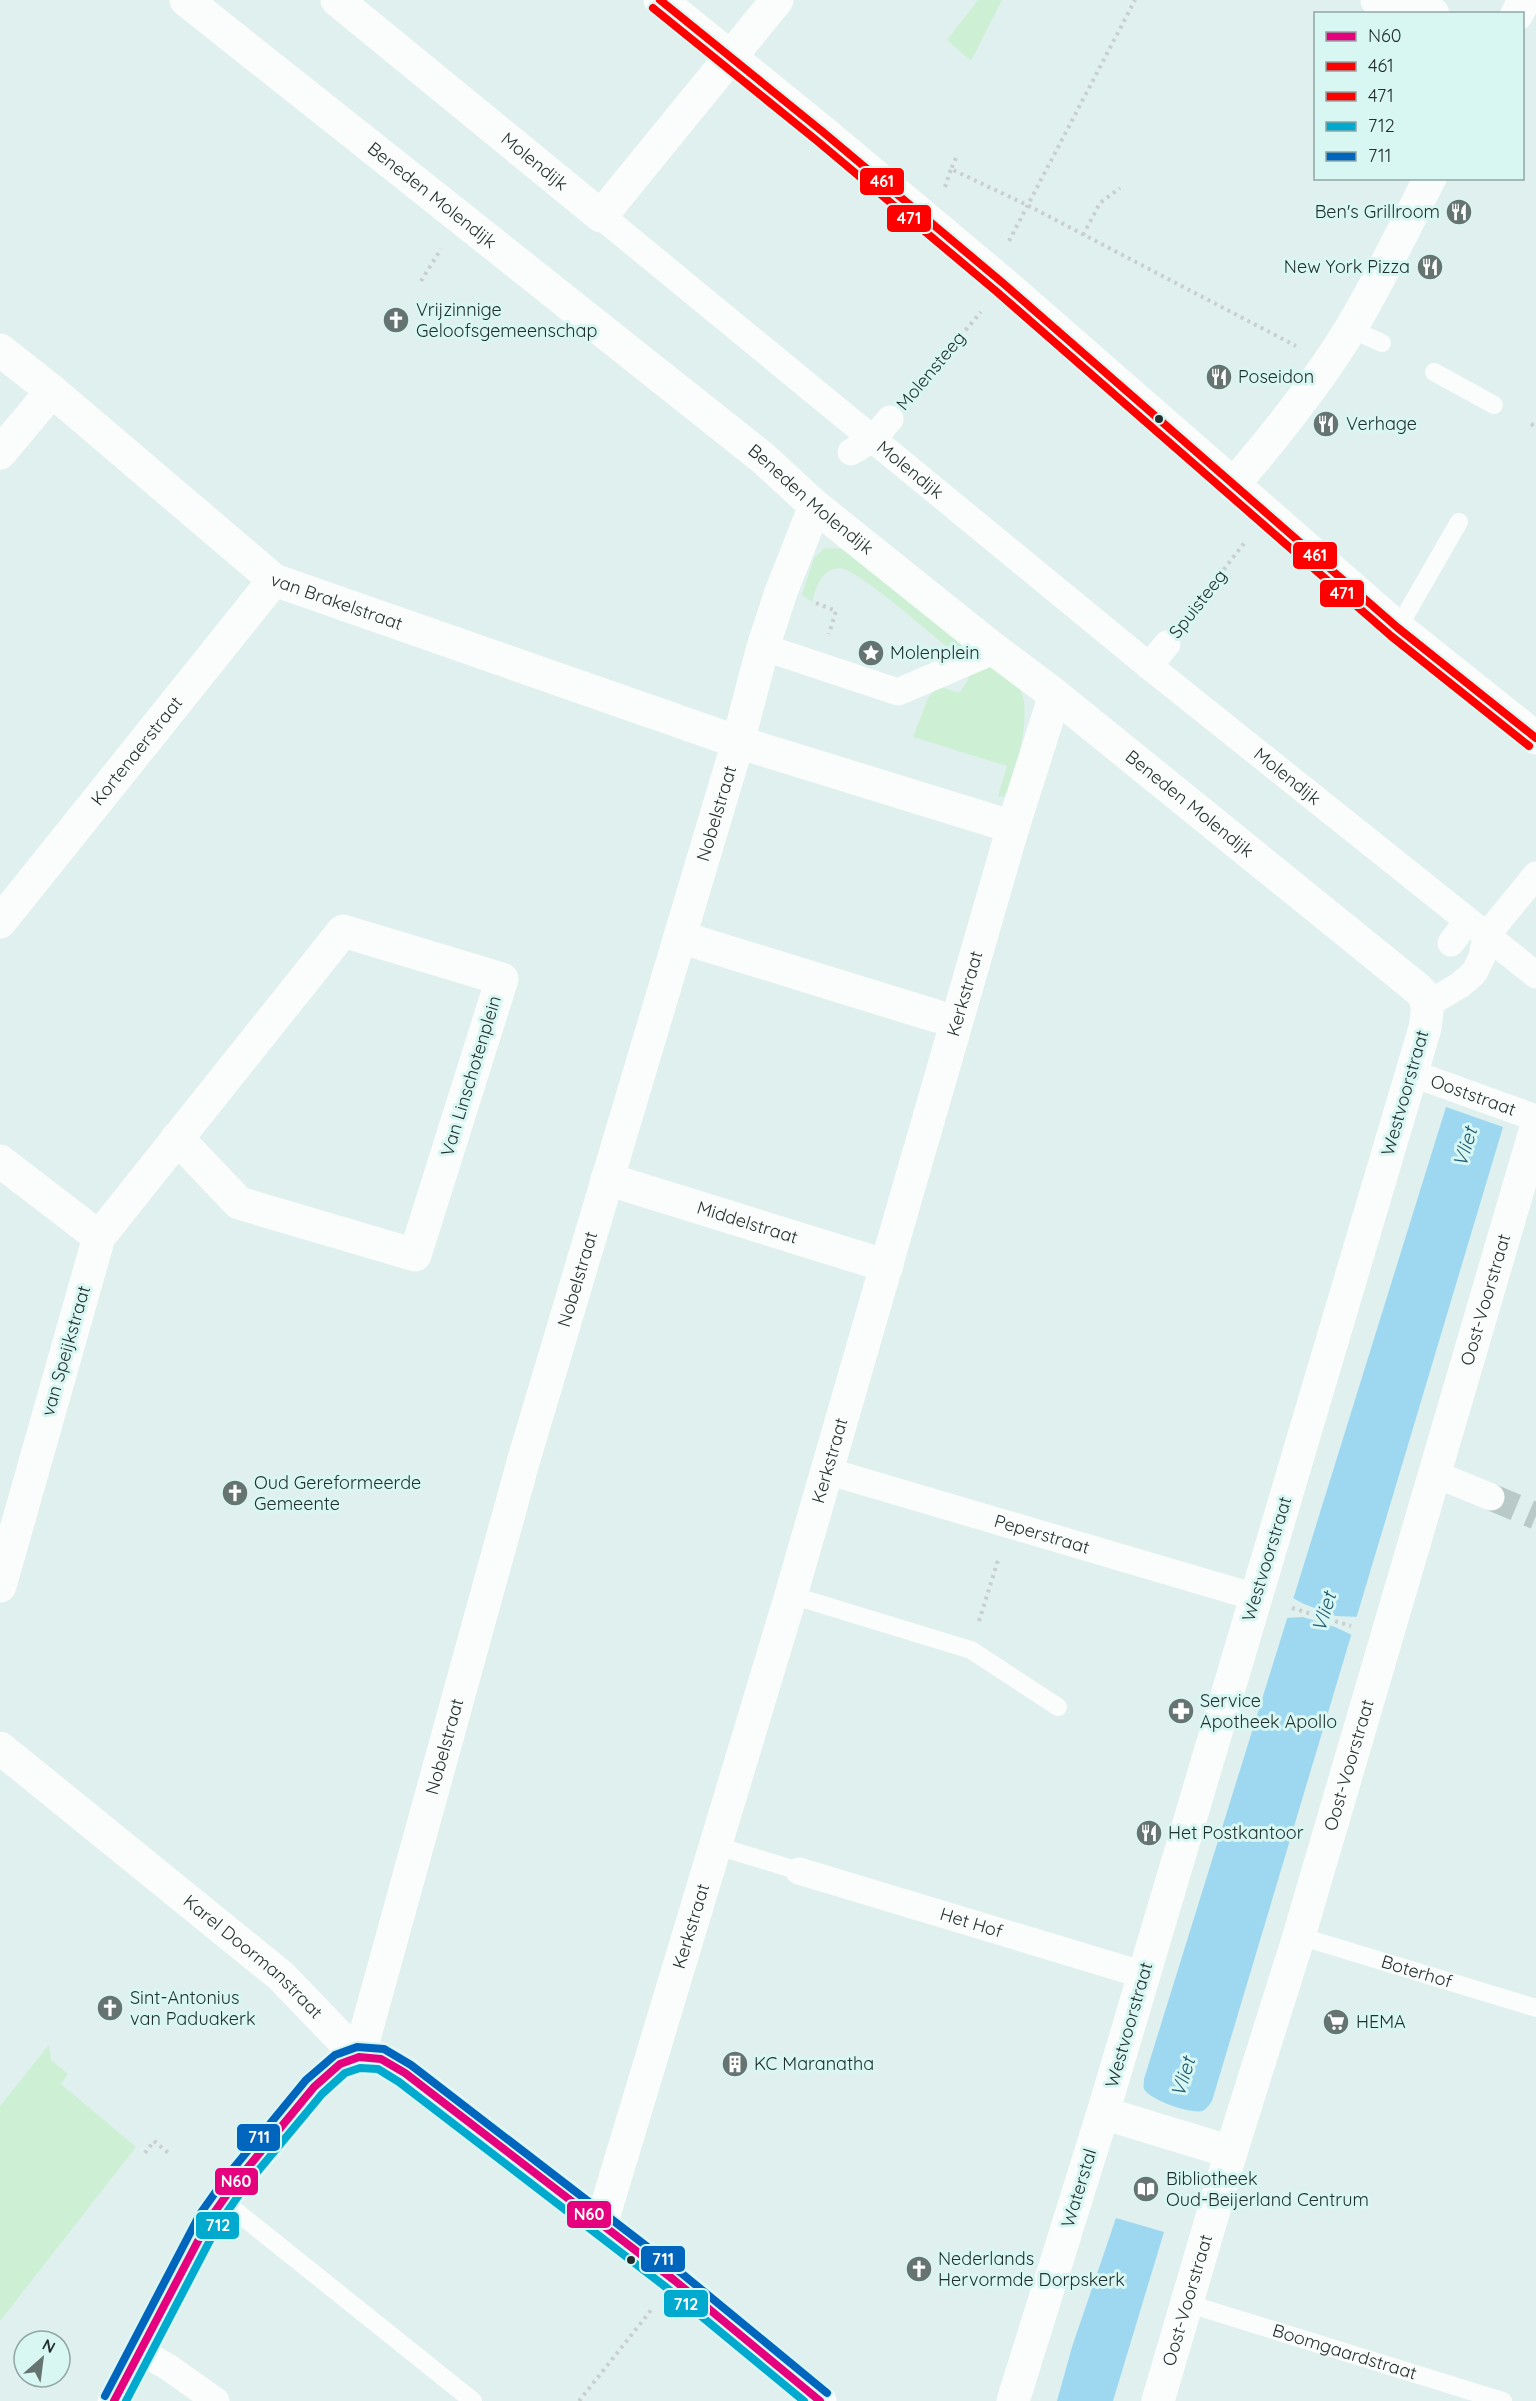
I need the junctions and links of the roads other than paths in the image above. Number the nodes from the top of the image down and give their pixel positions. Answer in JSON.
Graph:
{"nodes":[{"id":1,"x":186,"y":0,"type":"edge"},
{"id":2,"x":337,"y":0,"type":"edge"},
{"id":3,"x":660,"y":0,"type":"edge"},
{"id":4,"x":777,"y":0,"type":"edge"},
{"id":5,"x":1377,"y":0,"type":"edge"},
{"id":6,"x":1425,"y":12,"type":"edge"},
{"id":7,"x":731,"y":57,"type":"junction"},
{"id":8,"x":1429,"y":180,"type":"edge"},
{"id":9,"x":601,"y":216,"type":"junction"},
{"id":10,"x":1355,"y":321,"type":"junction"},
{"id":11,"x":1382,"y":343,"type":"dead end"},
{"id":12,"x":0,"y":350,"type":"edge"},
{"id":13,"x":1434,"y":372,"type":"dead end"},
{"id":14,"x":52,"y":391,"type":"junction"},
{"id":15,"x":1494,"y":405,"type":"dead end"},
{"id":16,"x":0,"y":453,"type":"edge"},
{"id":17,"x":1233,"y":485,"type":"junction"},
{"id":18,"x":815,"y":506,"type":"junction"},
{"id":19,"x":1459,"y":522,"type":"dead end"},
{"id":20,"x":274,"y":580,"type":"junction"},
{"id":21,"x":1398,"y":628,"type":"junction"},
{"id":22,"x":1167,"y":644,"type":"road end"},
{"id":23,"x":763,"y":647,"type":"junction"},
{"id":24,"x":991,"y":647,"type":"junction"},
{"id":25,"x":1149,"y":666,"type":"junction"},
{"id":26,"x":1055,"y":695,"type":"junction"},
{"id":27,"x":1536,"y":738,"type":"edge"},
{"id":28,"x":738,"y":742,"type":"junction"},
{"id":29,"x":1013,"y":827,"type":"junction"},
{"id":30,"x":1536,"y":875,"type":"edge"},
{"id":31,"x":0,"y":922,"type":"edge"},
{"id":32,"x":1477,"y":929,"type":"junction"},
{"id":33,"x":680,"y":937,"type":"junction"},
{"id":34,"x":1451,"y":943,"type":"dead end"},
{"id":35,"x":1536,"y":975,"type":"edge"},
{"id":36,"x":1428,"y":1004,"type":"junction"},
{"id":37,"x":936,"y":1016,"type":"dead end"},
{"id":38,"x":1411,"y":1073,"type":"junction"},
{"id":39,"x":1536,"y":1118,"type":"edge"},
{"id":40,"x":1536,"y":1128,"type":"edge"},
{"id":41,"x":177,"y":1138,"type":"junction"},
{"id":42,"x":0,"y":1161,"type":"edge"},
{"id":43,"x":607,"y":1179,"type":"junction"},
{"id":44,"x":99,"y":1237,"type":"junction"},
{"id":45,"x":886,"y":1266,"type":"junction"},
{"id":46,"x":827,"y":1471,"type":"junction"},
{"id":47,"x":1435,"y":1474,"type":"junction"},
{"id":48,"x":1491,"y":1497,"type":"tunnel mouth"},
{"id":49,"x":0,"y":1586,"type":"edge"},
{"id":50,"x":790,"y":1595,"type":"junction"},
{"id":51,"x":1256,"y":1597,"type":"junction"},
{"id":52,"x":1058,"y":1707,"type":"dead end"},
{"id":53,"x":0,"y":1748,"type":"edge"},
{"id":54,"x":714,"y":1845,"type":"junction"},
{"id":55,"x":798,"y":1871,"type":"joint"},
{"id":56,"x":1299,"y":1936,"type":"junction"},
{"id":57,"x":1144,"y":1974,"type":"junction"},
{"id":58,"x":1536,"y":2008,"type":"edge"},
{"id":59,"x":359,"y":2057,"type":"junction"},
{"id":60,"x":1103,"y":2113,"type":"junction"},
{"id":61,"x":1231,"y":2152,"type":"junction"},
{"id":62,"x":222,"y":2200,"type":"junction"},
{"id":63,"x":601,"y":2225,"type":"junction"},
{"id":64,"x":1186,"y":2303,"type":"junction"},
{"id":65,"x":140,"y":2351,"type":"junction"},
{"id":66,"x":114,"y":2401,"type":"edge"},
{"id":67,"x":216,"y":2401,"type":"edge"},
{"id":68,"x":473,"y":2401,"type":"edge"},
{"id":69,"x":820,"y":2401,"type":"edge"},
{"id":70,"x":1013,"y":2401,"type":"edge"},
{"id":71,"x":1158,"y":2401,"type":"edge"},
{"id":72,"x":1503,"y":2401,"type":"edge"}],
"edges":[{"from":1,"to":18,"type":"street","name":"Beneden Molendijk"},
{"from":2,"to":9,"type":"street","name":"Molendijk"},
{"from":3,"to":7,"type":"street"},
{"from":4,"to":7,"type":"street"},
{"from":5,"to":6,"type":"street"},
{"from":7,"to":9,"type":"street"},
{"from":7,"to":17,"type":"street"},
{"from":8,"to":10,"type":"street"},
{"from":9,"to":25,"type":"street","name":"Molendijk"},
{"from":10,"to":11,"type":"lane"},
{"from":10,"to":17,"type":"street"},
{"from":12,"to":14,"type":"street","name":"van Brakelstraat"},
{"from":13,"to":15,"type":"lane"},
{"from":14,"to":16,"type":"street"},
{"from":14,"to":20,"type":"street","name":"van Brakelstraat"},
{"from":17,"to":21,"type":"street"},
{"from":18,"to":23,"type":"street","name":"Nobelstraat"},
{"from":18,"to":24,"type":"street","name":"Beneden Molendijk"},
{"from":19,"to":21,"type":"lane"},
{"from":20,"to":28,"type":"street","name":"van Brakelstraat"},
{"from":20,"to":31,"type":"street","name":"Kortenaerstraat"},
{"from":21,"to":27,"type":"street"},
{"from":22,"to":25,"type":"street","name":"Spuisteeg"},
{"from":23,"to":24,"type":"street"},
{"from":23,"to":28,"type":"street","name":"Nobelstraat"},
{"from":24,"to":26,"type":"street","name":"Beneden Molendijk"},
{"from":25,"to":32,"type":"street","name":"Molendijk"},
{"from":26,"to":29,"type":"street","name":"Kerkstraat"},
{"from":26,"to":36,"type":"street","name":"Beneden Molendijk"},
{"from":28,"to":29,"type":"street","name":"van Brakelstraat"},
{"from":28,"to":33,"type":"street","name":"Nobelstraat"},
{"from":29,"to":45,"type":"street","name":"Kerkstraat"},
{"from":30,"to":32,"type":"street"},
{"from":32,"to":34,"type":"street"},
{"from":32,"to":35,"type":"street","name":"Molendijk"},
{"from":32,"to":36,"type":"street"},
{"from":33,"to":37,"type":"street"},
{"from":33,"to":43,"type":"street","name":"Nobelstraat"},
{"from":36,"to":38,"type":"street","name":"Westvoorstraat"},
{"from":38,"to":39,"type":"street","name":"Ooststraat"},
{"from":38,"to":51,"type":"street","name":"Westvoorstraat"},
{"from":40,"to":47,"type":"street","name":"Oost-Voorstraat"},
{"from":41,"to":41,"type":"street","name":"Van Linschotenplein"},
{"from":41,"to":44,"type":"street","name":"Van Linschotenplein"},
{"from":42,"to":44,"type":"street"},
{"from":43,"to":45,"type":"street","name":"Middelstraat"},
{"from":43,"to":59,"type":"street","name":"Nobelstraat"},
{"from":44,"to":49,"type":"street","name":"van Speijkstraat"},
{"from":45,"to":46,"type":"street","name":"Kerkstraat"},
{"from":46,"to":50,"type":"street","name":"Kerkstraat"},
{"from":46,"to":51,"type":"street","name":"Peperstraat"},
{"from":47,"to":48,"type":"street"},
{"from":47,"to":56,"type":"street","name":"Oost-Voorstraat"},
{"from":50,"to":52,"type":"lane"},
{"from":50,"to":54,"type":"street","name":"Kerkstraat"},
{"from":51,"to":57,"type":"street","name":"Westvoorstraat"},
{"from":53,"to":59,"type":"street","name":"Karel Doormanstraat"},
{"from":54,"to":55,"type":"lane"},
{"from":54,"to":63,"type":"street","name":"Kerkstraat"},
{"from":55,"to":57,"type":"street","name":"Het Hof"},
{"from":56,"to":58,"type":"lane","name":"Boterhof"},
{"from":56,"to":61,"type":"street","name":"Oost-Voorstraat"},
{"from":57,"to":60,"type":"street","name":"Westvoorstraat"},
{"from":59,"to":62,"type":"street"},
{"from":59,"to":63,"type":"street"},
{"from":60,"to":61,"type":"street"},
{"from":60,"to":70,"type":"street","name":"Waterstal"},
{"from":61,"to":64,"type":"street","name":"Oost-Voorstraat"},
{"from":62,"to":65,"type":"street"},
{"from":62,"to":68,"type":"lane"},
{"from":63,"to":69,"type":"street"},
{"from":64,"to":71,"type":"street","name":"Oost-Voorstraat"},
{"from":64,"to":72,"type":"lane","name":"Boomgaardstraat"},
{"from":65,"to":66,"type":"street"},
{"from":65,"to":67,"type":"street"}]}
